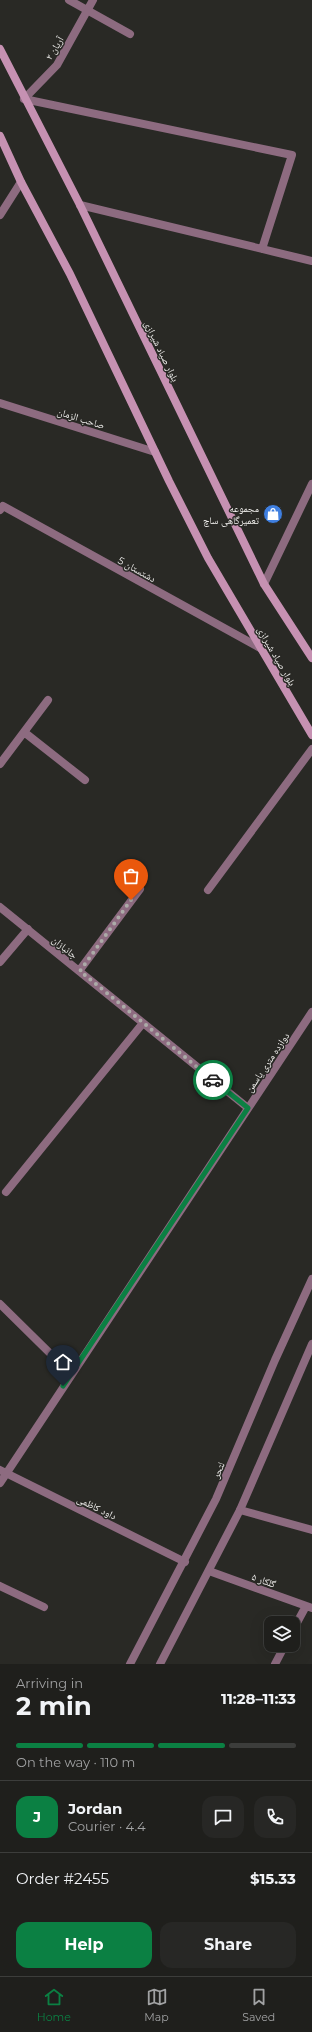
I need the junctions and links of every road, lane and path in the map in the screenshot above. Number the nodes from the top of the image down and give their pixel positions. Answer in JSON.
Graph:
{"nodes":[{"id":1,"x":69,"y":0,"type":"edge"},
{"id":2,"x":93,"y":0,"type":"edge"},
{"id":3,"x":88,"y":9,"type":"junction"},
{"id":4,"x":130,"y":34,"type":"dead end"},
{"id":5,"x":0,"y":48,"type":"edge"},
{"id":6,"x":24,"y":98,"type":"junction"},
{"id":7,"x":0,"y":136,"type":"edge"},
{"id":8,"x":21,"y":182,"type":"junction"},
{"id":9,"x":80,"y":205,"type":"junction"},
{"id":10,"x":0,"y":215,"type":"edge"},
{"id":11,"x":262,"y":249,"type":"junction"},
{"id":12,"x":312,"y":261,"type":"edge"},
{"id":13,"x":0,"y":404,"type":"edge"},
{"id":14,"x":155,"y":452,"type":"junction"},
{"id":15,"x":312,"y":484,"type":"edge"},
{"id":16,"x":1,"y":508,"type":"edge"},
{"id":17,"x":264,"y":584,"type":"junction"},
{"id":18,"x":262,"y":649,"type":"junction"},
{"id":19,"x":312,"y":658,"type":"edge"},
{"id":20,"x":48,"y":700,"type":"dead end"},
{"id":21,"x":24,"y":732,"type":"junction"},
{"id":22,"x":312,"y":735,"type":"edge"},
{"id":23,"x":312,"y":749,"type":"edge"},
{"id":24,"x":0,"y":764,"type":"edge"},
{"id":25,"x":85,"y":780,"type":"dead end"},
{"id":26,"x":140,"y":889,"type":"dead end"},
{"id":27,"x":208,"y":890,"type":"dead end"},
{"id":28,"x":0,"y":907,"type":"edge"},
{"id":29,"x":28,"y":929,"type":"junction"},
{"id":30,"x":0,"y":962,"type":"edge"},
{"id":31,"x":80,"y":971,"type":"junction"},
{"id":32,"x":312,"y":1012,"type":"edge"},
{"id":33,"x":143,"y":1023,"type":"junction"},
{"id":34,"x":248,"y":1108,"type":"junction"},
{"id":35,"x":6,"y":1192,"type":"dead end"},
{"id":36,"x":312,"y":1279,"type":"edge"},
{"id":37,"x":0,"y":1304,"type":"edge"},
{"id":38,"x":312,"y":1344,"type":"edge"},
{"id":39,"x":308,"y":1362,"type":"edge"},
{"id":40,"x":72,"y":1374,"type":"junction"},
{"id":41,"x":3,"y":1472,"type":"edge"},
{"id":42,"x":0,"y":1484,"type":"edge"},
{"id":43,"x":240,"y":1510,"type":"junction"},
{"id":44,"x":312,"y":1530,"type":"edge"},
{"id":45,"x":185,"y":1562,"type":"junction"},
{"id":46,"x":209,"y":1571,"type":"junction"},
{"id":47,"x":0,"y":1586,"type":"edge"},
{"id":48,"x":44,"y":1607,"type":"dead end"},
{"id":49,"x":309,"y":1607,"type":"edge"},
{"id":50,"x":300,"y":1620,"type":"edge"},
{"id":51,"x":281,"y":1652,"type":"edge"},
{"id":52,"x":130,"y":1664,"type":"edge"},
{"id":53,"x":160,"y":1664,"type":"edge"},
{"id":54,"x":275,"y":1664,"type":"edge"}],
"edges":[{"from":1,"to":3,"type":"street"},
{"from":2,"to":3,"type":"street","name":"آریان ۲"},
{"from":3,"to":4,"type":"street"},
{"from":3,"to":6,"type":"street","name":"آریان ۲"},
{"from":5,"to":6,"type":"main road","name":"بلوار صیاد شیرازی"},
{"from":6,"to":9,"type":"main road","name":"بلوار صیاد شیرازی"},
{"from":6,"to":11,"type":"street"},
{"from":7,"to":8,"type":"main road","name":"بلوار صیاد شیرازی"},
{"from":8,"to":10,"type":"street"},
{"from":8,"to":14,"type":"main road","name":"بلوار صیاد شیرازی"},
{"from":9,"to":11,"type":"street"},
{"from":9,"to":17,"type":"main road","name":"بلوار صیاد شیرازی"},
{"from":11,"to":12,"type":"street"},
{"from":13,"to":14,"type":"street","name":"صاحب الزمان"},
{"from":14,"to":18,"type":"main road","name":"بلوار صیاد شیرازی"},
{"from":15,"to":17,"type":"street"},
{"from":16,"to":18,"type":"street","name":"دشتستان 5"},
{"from":17,"to":19,"type":"main road","name":"بلوار صیاد شیرازی"},
{"from":18,"to":22,"type":"main road","name":"بلوار صیاد شیرازی"},
{"from":20,"to":21,"type":"street"},
{"from":21,"to":24,"type":"street"},
{"from":21,"to":25,"type":"street"},
{"from":23,"to":27,"type":"street"},
{"from":26,"to":31,"type":"street"},
{"from":28,"to":29,"type":"street","name":"جانبازان"},
{"from":29,"to":30,"type":"street"},
{"from":29,"to":31,"type":"street","name":"جانبازان"},
{"from":31,"to":33,"type":"street","name":"جانبازان"},
{"from":32,"to":34,"type":"street","name":"دوازده متری یاسمن"},
{"from":33,"to":34,"type":"street","name":"جانبازان"},
{"from":33,"to":35,"type":"street"},
{"from":34,"to":40,"type":"street","name":"دوازده متری یاسمن"},
{"from":36,"to":45,"type":"street","name":"لتحر"},
{"from":37,"to":40,"type":"street"},
{"from":38,"to":39,"type":"street"},
{"from":39,"to":43,"type":"street"},
{"from":40,"to":41,"type":"street","name":"دوازده متری یاسمن"},
{"from":41,"to":42,"type":"street","name":"دوازده متری یاسمن"},
{"from":41,"to":45,"type":"street","name":"داود کاظمی"},
{"from":43,"to":44,"type":"street"},
{"from":43,"to":46,"type":"street"},
{"from":45,"to":52,"type":"street","name":"لتحر"},
{"from":46,"to":49,"type":"street","name":"گلکار ۵"},
{"from":46,"to":53,"type":"street"},
{"from":47,"to":48,"type":"street"},
{"from":49,"to":50,"type":"street"},
{"from":51,"to":54,"type":"street"}]}
